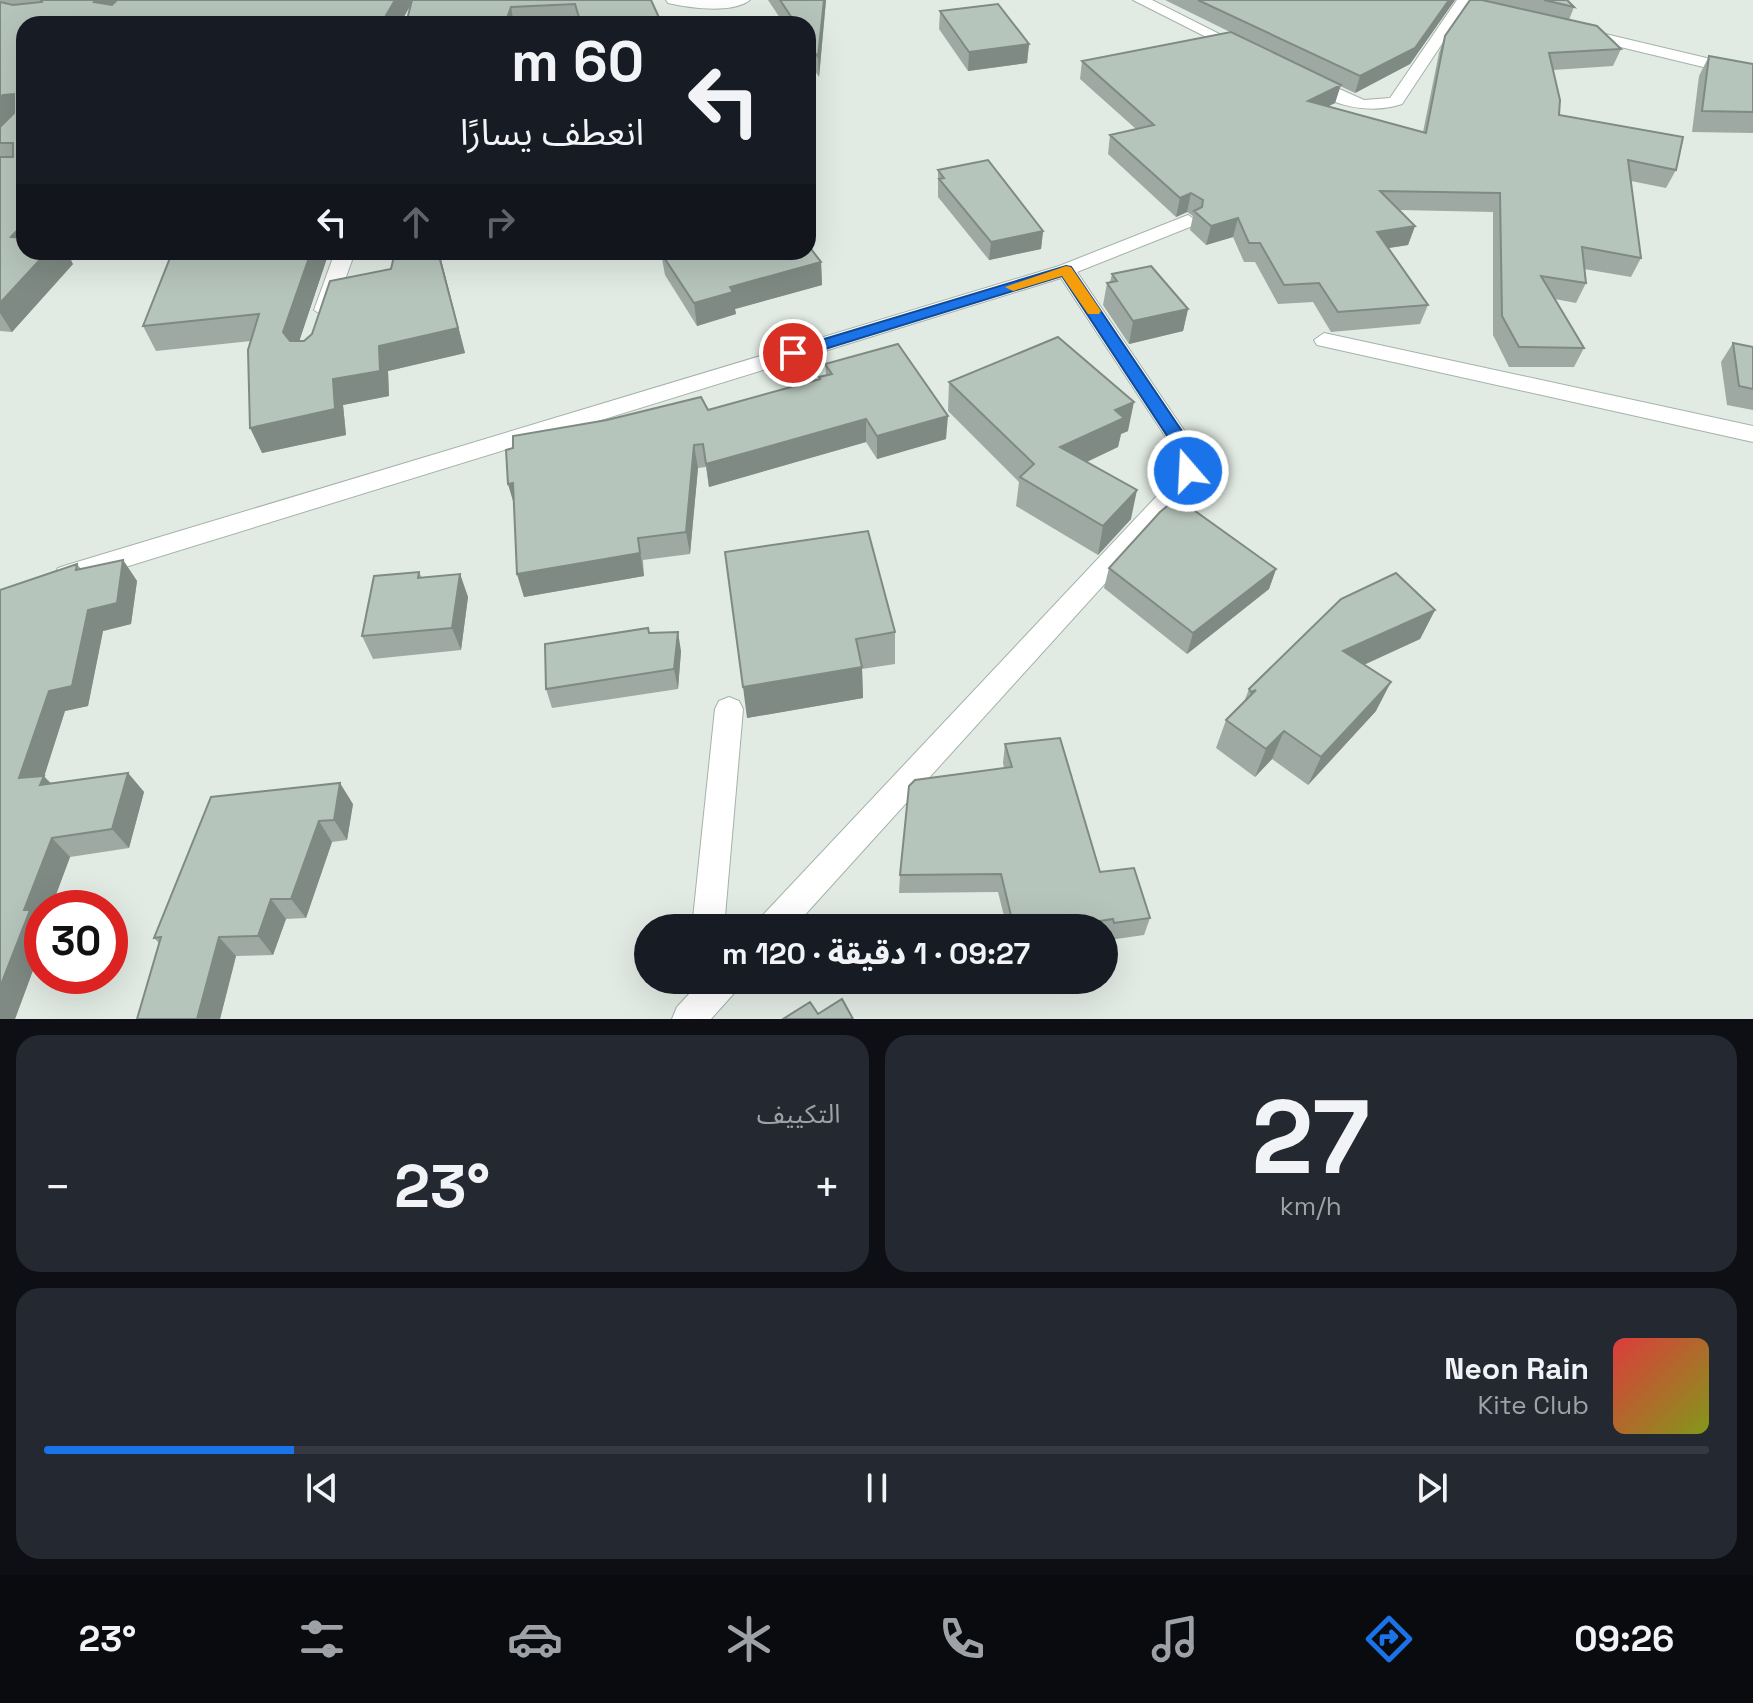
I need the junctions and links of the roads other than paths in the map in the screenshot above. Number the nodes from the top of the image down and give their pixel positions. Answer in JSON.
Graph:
{"nodes":[{"id":1,"x":673,"y":0,"type":"edge"},
{"id":2,"x":743,"y":0,"type":"edge"},
{"id":3,"x":1140,"y":0,"type":"edge"},
{"id":4,"x":1467,"y":5,"type":"edge"},
{"id":5,"x":1569,"y":31,"type":"edge"},
{"id":6,"x":1254,"y":55,"type":"edge"},
{"id":7,"x":1753,"y":74,"type":"edge"},
{"id":8,"x":1296,"y":75,"type":"edge"},
{"id":9,"x":1188,"y":221,"type":"dead end"},
{"id":10,"x":342,"y":260,"type":"edge"},
{"id":11,"x":1066,"y":270,"type":"junction"},
{"id":12,"x":317,"y":331,"type":"edge"},
{"id":13,"x":1324,"y":340,"type":"dead end"},
{"id":14,"x":1753,"y":434,"type":"edge"},
{"id":15,"x":43,"y":583,"type":"edge"},
{"id":16,"x":729,"y":709,"type":"dead end"},
{"id":17,"x":709,"y":914,"type":"edge"},
{"id":18,"x":785,"y":914,"type":"edge"}],
"edges":[{"from":1,"to":2,"type":"street"},
{"from":3,"to":6,"type":"street"},
{"from":4,"to":8,"type":"street"},
{"from":5,"to":7,"type":"street"},
{"from":9,"to":11,"type":"street"},
{"from":10,"to":12,"type":"street"},
{"from":11,"to":15,"type":"street"},
{"from":11,"to":18,"type":"street"},
{"from":13,"to":14,"type":"street"},
{"from":16,"to":17,"type":"street"}]}
